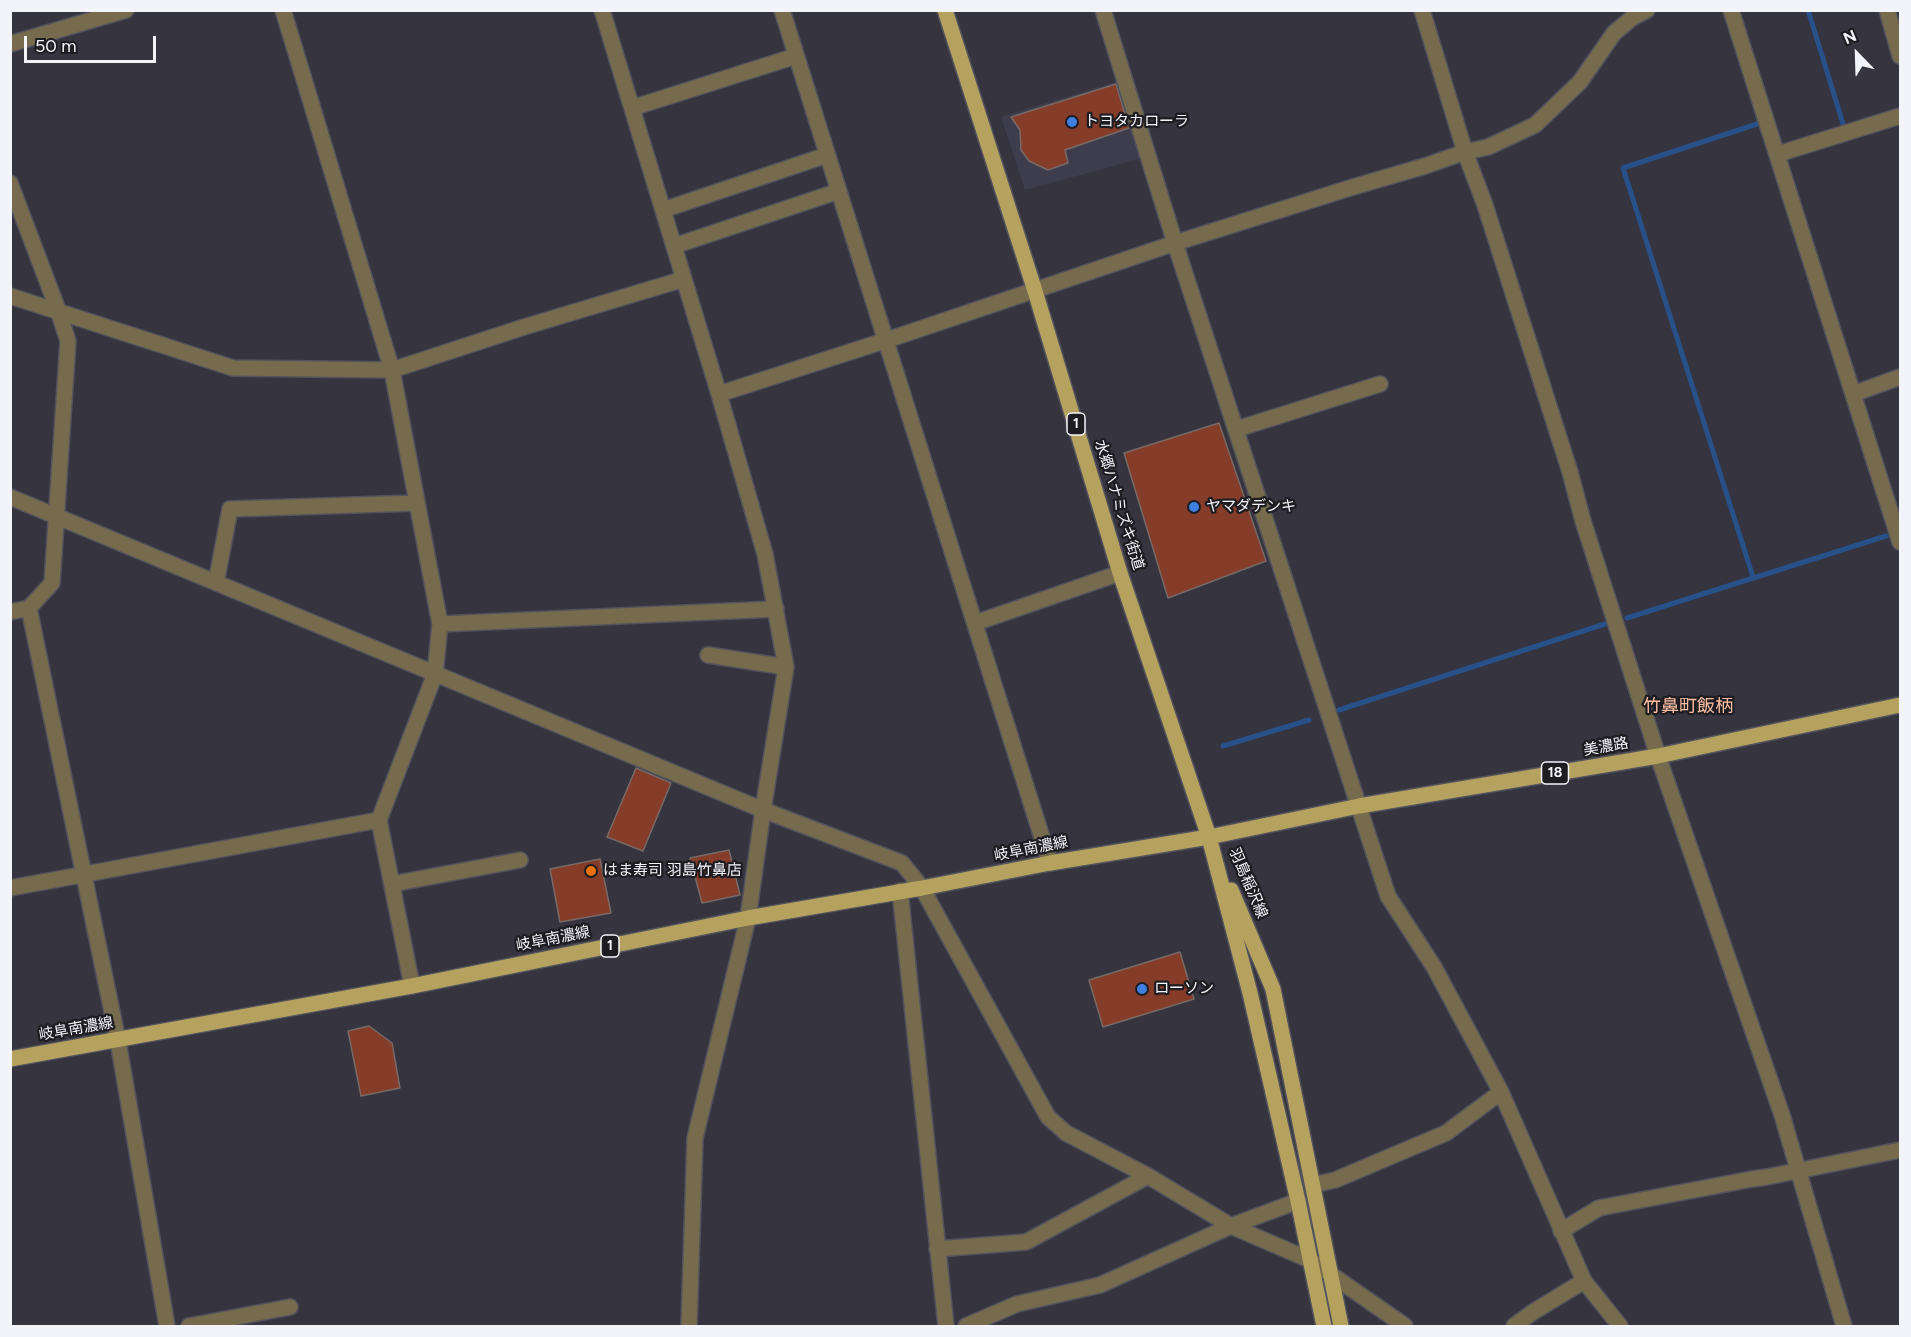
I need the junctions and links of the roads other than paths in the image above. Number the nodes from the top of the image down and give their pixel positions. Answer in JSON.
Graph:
{"nodes":[{"id":1,"x":126,"y":10,"type":"edge"},
{"id":2,"x":283,"y":10,"type":"edge"},
{"id":3,"x":602,"y":10,"type":"edge"},
{"id":4,"x":782,"y":10,"type":"edge"},
{"id":5,"x":945,"y":10,"type":"edge"},
{"id":6,"x":1103,"y":10,"type":"edge"},
{"id":7,"x":1422,"y":10,"type":"edge"},
{"id":8,"x":1647,"y":10,"type":"edge"},
{"id":9,"x":1731,"y":10,"type":"edge"},
{"id":10,"x":1887,"y":10,"type":"edge"},
{"id":11,"x":10,"y":45,"type":"edge"},
{"id":12,"x":796,"y":56,"type":"junction"},
{"id":13,"x":1900,"y":56,"type":"edge"},
{"id":14,"x":632,"y":108,"type":"junction"},
{"id":15,"x":1900,"y":116,"type":"edge"},
{"id":16,"x":1465,"y":152,"type":"junction"},
{"id":17,"x":1778,"y":154,"type":"junction"},
{"id":18,"x":827,"y":155,"type":"junction"},
{"id":19,"x":10,"y":183,"type":"edge"},
{"id":20,"x":839,"y":191,"type":"junction"},
{"id":21,"x":663,"y":210,"type":"junction"},
{"id":22,"x":1175,"y":243,"type":"junction"},
{"id":23,"x":674,"y":246,"type":"junction"},
{"id":24,"x":684,"y":279,"type":"junction"},
{"id":25,"x":1035,"y":291,"type":"junction"},
{"id":26,"x":10,"y":296,"type":"edge"},
{"id":27,"x":58,"y":310,"type":"junction"},
{"id":28,"x":886,"y":340,"type":"junction"},
{"id":29,"x":392,"y":370,"type":"junction"},
{"id":30,"x":1900,"y":377,"type":"edge"},
{"id":31,"x":1380,"y":384,"type":"dead end"},
{"id":32,"x":719,"y":394,"type":"junction"},
{"id":33,"x":1853,"y":394,"type":"junction"},
{"id":34,"x":1237,"y":429,"type":"junction"},
{"id":35,"x":10,"y":497,"type":"edge"},
{"id":36,"x":417,"y":502,"type":"junction"},
{"id":37,"x":56,"y":516,"type":"junction"},
{"id":38,"x":1900,"y":542,"type":"edge"},
{"id":39,"x":1120,"y":573,"type":"junction"},
{"id":40,"x":216,"y":583,"type":"junction"},
{"id":41,"x":29,"y":608,"type":"junction"},
{"id":42,"x":776,"y":609,"type":"junction"},
{"id":43,"x":10,"y":612,"type":"edge"},
{"id":44,"x":975,"y":623,"type":"junction"},
{"id":45,"x":440,"y":624,"type":"junction"},
{"id":46,"x":708,"y":655,"type":"dead end"},
{"id":47,"x":786,"y":667,"type":"junction"},
{"id":48,"x":435,"y":674,"type":"junction"},
{"id":49,"x":1900,"y":705,"type":"edge"},
{"id":50,"x":1658,"y":756,"type":"junction"},
{"id":51,"x":1359,"y":806,"type":"junction"},
{"id":52,"x":763,"y":810,"type":"junction"},
{"id":53,"x":380,"y":820,"type":"junction"},
{"id":54,"x":1209,"y":837,"type":"junction"},
{"id":55,"x":520,"y":860,"type":"dead end"},
{"id":56,"x":1050,"y":863,"type":"junction"},
{"id":57,"x":84,"y":875,"type":"junction"},
{"id":58,"x":392,"y":884,"type":"junction"},
{"id":59,"x":10,"y":888,"type":"edge"},
{"id":60,"x":922,"y":888,"type":"junction"},
{"id":61,"x":900,"y":891,"type":"junction"},
{"id":62,"x":748,"y":918,"type":"junction"},
{"id":63,"x":412,"y":986,"type":"junction"},
{"id":64,"x":118,"y":1041,"type":"junction"},
{"id":65,"x":10,"y":1059,"type":"edge"},
{"id":66,"x":1501,"y":1092,"type":"junction"},
{"id":67,"x":1900,"y":1150,"type":"edge"},
{"id":68,"x":1798,"y":1170,"type":"junction"},
{"id":69,"x":1148,"y":1176,"type":"junction"},
{"id":70,"x":1313,"y":1185,"type":"junction"},
{"id":71,"x":1298,"y":1201,"type":"junction"},
{"id":72,"x":1231,"y":1226,"type":"junction"},
{"id":73,"x":1561,"y":1231,"type":"junction"},
{"id":74,"x":937,"y":1249,"type":"junction"},
{"id":75,"x":1310,"y":1260,"type":"junction"},
{"id":76,"x":1332,"y":1275,"type":"junction"},
{"id":77,"x":1584,"y":1281,"type":"junction"},
{"id":78,"x":290,"y":1307,"type":"dead end"},
{"id":79,"x":167,"y":1326,"type":"edge"},
{"id":80,"x":189,"y":1326,"type":"edge"},
{"id":81,"x":689,"y":1326,"type":"edge"},
{"id":82,"x":946,"y":1326,"type":"edge"},
{"id":83,"x":966,"y":1326,"type":"edge"},
{"id":84,"x":1324,"y":1326,"type":"edge"},
{"id":85,"x":1341,"y":1326,"type":"edge"},
{"id":86,"x":1406,"y":1326,"type":"edge"},
{"id":87,"x":1514,"y":1326,"type":"edge"},
{"id":88,"x":1620,"y":1326,"type":"edge"},
{"id":89,"x":1844,"y":1326,"type":"edge"}],
"edges":[{"from":1,"to":11,"type":"street"},
{"from":2,"to":29,"type":"street"},
{"from":3,"to":14,"type":"street"},
{"from":4,"to":12,"type":"street"},
{"from":5,"to":25,"type":"main road","name":"水郷ハナミズキ街道","number":"1"},
{"from":6,"to":22,"type":"street"},
{"from":7,"to":16,"type":"street"},
{"from":8,"to":16,"type":"street"},
{"from":9,"to":17,"type":"street"},
{"from":10,"to":13,"type":"street"},
{"from":12,"to":14,"type":"street"},
{"from":12,"to":18,"type":"street"},
{"from":14,"to":21,"type":"street"},
{"from":15,"to":17,"type":"street"},
{"from":16,"to":22,"type":"street"},
{"from":16,"to":50,"type":"street"},
{"from":17,"to":33,"type":"street"},
{"from":18,"to":20,"type":"street"},
{"from":18,"to":21,"type":"street"},
{"from":19,"to":27,"type":"street"},
{"from":20,"to":23,"type":"street"},
{"from":20,"to":28,"type":"street"},
{"from":21,"to":23,"type":"street"},
{"from":22,"to":25,"type":"street"},
{"from":22,"to":34,"type":"street"},
{"from":23,"to":24,"type":"street"},
{"from":24,"to":29,"type":"street"},
{"from":24,"to":32,"type":"street"},
{"from":25,"to":28,"type":"street"},
{"from":25,"to":39,"type":"main road","name":"水郷ハナミズキ街道","number":"1"},
{"from":26,"to":27,"type":"street"},
{"from":27,"to":29,"type":"street"},
{"from":27,"to":37,"type":"street"},
{"from":28,"to":32,"type":"street"},
{"from":28,"to":44,"type":"street"},
{"from":29,"to":36,"type":"street"},
{"from":30,"to":33,"type":"street"},
{"from":31,"to":34,"type":"street"},
{"from":32,"to":42,"type":"street"},
{"from":33,"to":38,"type":"street"},
{"from":34,"to":51,"type":"street"},
{"from":35,"to":37,"type":"street"},
{"from":36,"to":40,"type":"street"},
{"from":36,"to":45,"type":"street"},
{"from":37,"to":40,"type":"street"},
{"from":37,"to":41,"type":"street"},
{"from":39,"to":44,"type":"street"},
{"from":39,"to":54,"type":"main road","name":"水郷ハナミズキ街道","number":"1"},
{"from":40,"to":48,"type":"street"},
{"from":41,"to":43,"type":"street"},
{"from":41,"to":57,"type":"street"},
{"from":42,"to":45,"type":"street"},
{"from":42,"to":47,"type":"street"},
{"from":44,"to":56,"type":"street"},
{"from":45,"to":48,"type":"street"},
{"from":46,"to":47,"type":"street"},
{"from":47,"to":52,"type":"street"},
{"from":48,"to":52,"type":"street"},
{"from":48,"to":53,"type":"street"},
{"from":49,"to":50,"type":"main road","name":"美濃路","number":"18"},
{"from":50,"to":51,"type":"main road","name":"美濃路","number":"18"},
{"from":50,"to":68,"type":"street"},
{"from":51,"to":54,"type":"main road","name":"美濃路","number":"18"},
{"from":51,"to":66,"type":"street"},
{"from":52,"to":60,"type":"street"},
{"from":52,"to":62,"type":"street"},
{"from":53,"to":57,"type":"street"},
{"from":53,"to":58,"type":"street"},
{"from":54,"to":56,"type":"main road","name":"岐阜南濃線","number":"1"},
{"from":54,"to":70,"type":"main road","name":"羽島稲沢線"},
{"from":54,"to":71,"type":"main road","name":"羽島稲沢線"},
{"from":55,"to":58,"type":"street"},
{"from":56,"to":60,"type":"main road","name":"岐阜南濃線","number":"1"},
{"from":57,"to":59,"type":"street"},
{"from":57,"to":64,"type":"street"},
{"from":58,"to":63,"type":"street"},
{"from":60,"to":61,"type":"main road","name":"岐阜南濃線","number":"1"},
{"from":60,"to":69,"type":"street"},
{"from":61,"to":62,"type":"main road","name":"岐阜南濃線","number":"1"},
{"from":61,"to":74,"type":"street"},
{"from":62,"to":63,"type":"main road","name":"岐阜南濃線","number":"1"},
{"from":62,"to":81,"type":"street"},
{"from":63,"to":64,"type":"main road","name":"岐阜南濃線","number":"1"},
{"from":64,"to":65,"type":"main road","name":"岐阜南濃線","number":"1"},
{"from":64,"to":79,"type":"street"},
{"from":66,"to":70,"type":"street"},
{"from":66,"to":73,"type":"street"},
{"from":67,"to":68,"type":"street"},
{"from":68,"to":73,"type":"street"},
{"from":68,"to":89,"type":"street"},
{"from":69,"to":72,"type":"street"},
{"from":69,"to":74,"type":"street"},
{"from":70,"to":76,"type":"main road","name":"羽島稲沢線"},
{"from":71,"to":72,"type":"street"},
{"from":71,"to":75,"type":"main road","name":"羽島稲沢線"},
{"from":72,"to":75,"type":"street"},
{"from":72,"to":83,"type":"street"},
{"from":73,"to":77,"type":"street"},
{"from":74,"to":82,"type":"street"},
{"from":75,"to":76,"type":"street"},
{"from":75,"to":84,"type":"main road","name":"羽島稲沢線"},
{"from":76,"to":85,"type":"main road","name":"羽島稲沢線"},
{"from":76,"to":86,"type":"street"},
{"from":77,"to":87,"type":"street"},
{"from":77,"to":88,"type":"street"},
{"from":78,"to":80,"type":"street"}]}
